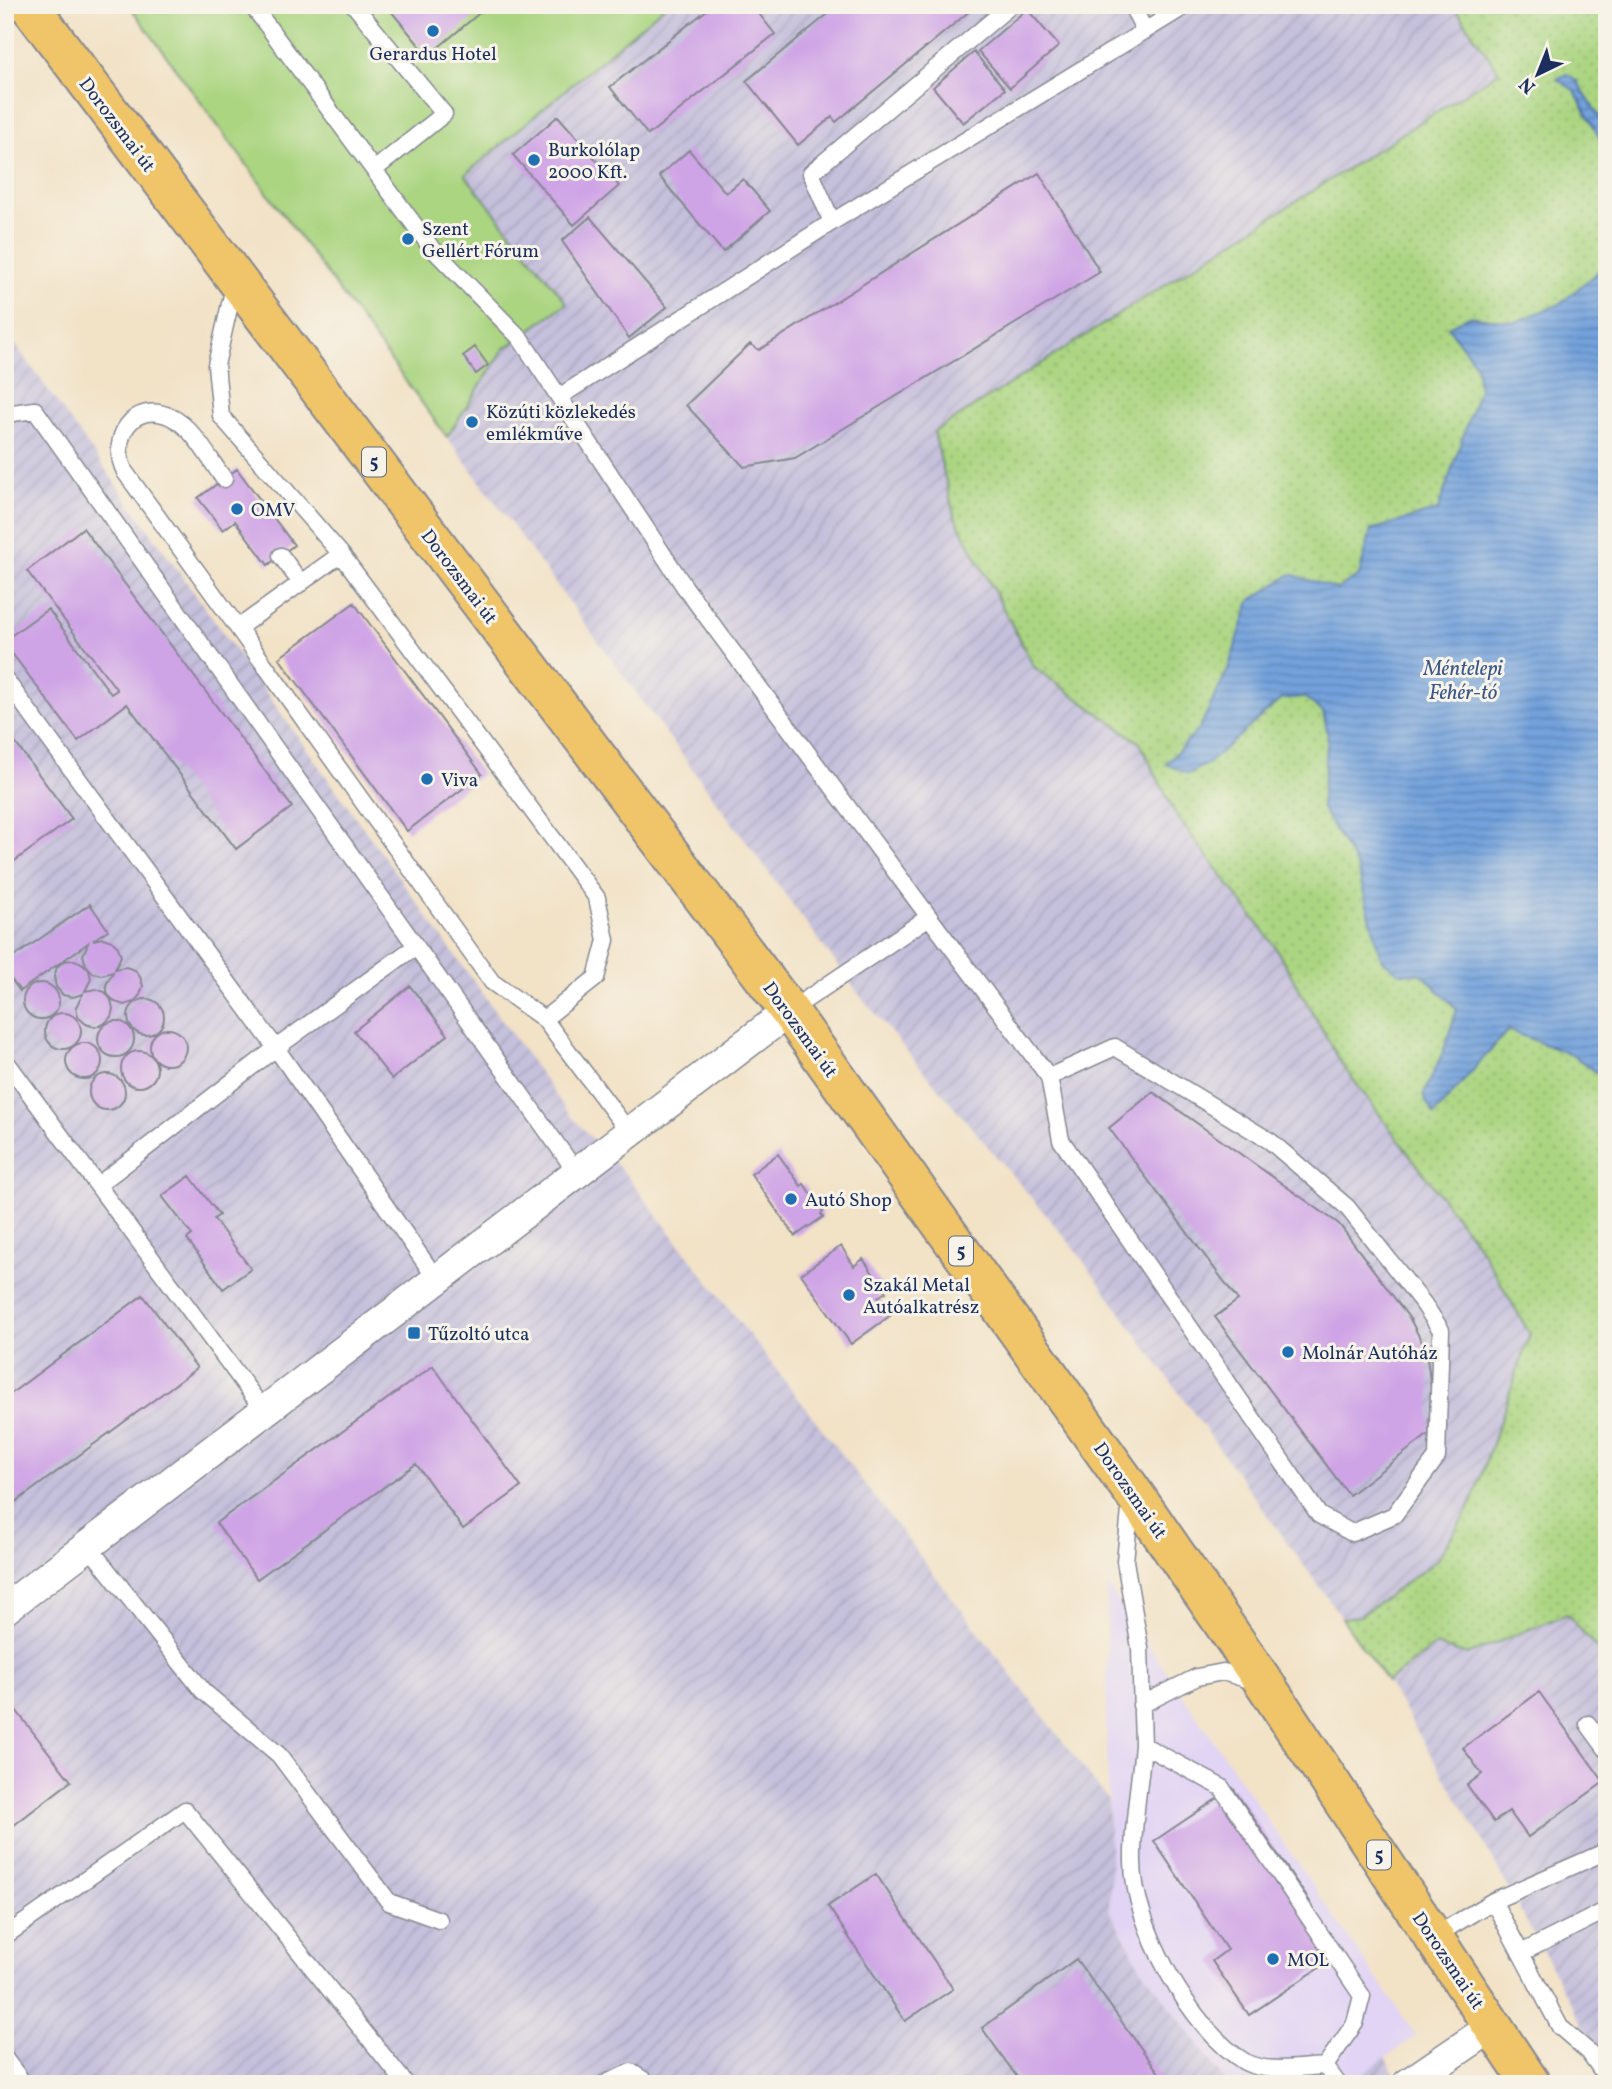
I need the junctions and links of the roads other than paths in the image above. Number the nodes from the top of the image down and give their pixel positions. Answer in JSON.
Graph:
{"nodes":[{"id":1,"x":29,"y":5,"type":"edge"},
{"id":2,"x":252,"y":5,"type":"edge"},
{"id":3,"x":354,"y":5,"type":"edge"},
{"id":4,"x":1011,"y":5,"type":"edge"},
{"id":5,"x":1126,"y":5,"type":"edge"},
{"id":6,"x":1187,"y":5,"type":"edge"},
{"id":7,"x":1145,"y":31,"type":"junction"},
{"id":8,"x":374,"y":170,"type":"junction"},
{"id":9,"x":832,"y":222,"type":"junction"},
{"id":10,"x":235,"y":279,"type":"junction"},
{"id":11,"x":559,"y":397,"type":"junction"},
{"id":12,"x":5,"y":414,"type":"edge"},
{"id":13,"x":224,"y":479,"type":"dead end"},
{"id":14,"x":341,"y":554,"type":"junction"},
{"id":15,"x":281,"y":556,"type":"dead end"},
{"id":16,"x":301,"y":583,"type":"junction"},
{"id":17,"x":238,"y":628,"type":"junction"},
{"id":18,"x":5,"y":680,"type":"edge"},
{"id":19,"x":929,"y":917,"type":"junction"},
{"id":20,"x":416,"y":946,"type":"junction"},
{"id":21,"x":789,"y":1011,"type":"junction"},
{"id":22,"x":544,"y":1020,"type":"junction"},
{"id":23,"x":276,"y":1048,"type":"junction"},
{"id":24,"x":5,"y":1060,"type":"edge"},
{"id":25,"x":1049,"y":1077,"type":"junction"},
{"id":26,"x":629,"y":1132,"type":"junction"},
{"id":27,"x":577,"y":1173,"type":"junction"},
{"id":28,"x":98,"y":1185,"type":"junction"},
{"id":29,"x":437,"y":1280,"type":"junction"},
{"id":30,"x":265,"y":1412,"type":"junction"},
{"id":31,"x":1132,"y":1491,"type":"junction"},
{"id":32,"x":89,"y":1547,"type":"junction"},
{"id":33,"x":5,"y":1609,"type":"edge"},
{"id":34,"x":1265,"y":1684,"type":"junction"},
{"id":35,"x":1141,"y":1705,"type":"junction"},
{"id":36,"x":1588,"y":1724,"type":"dead end"},
{"id":37,"x":1143,"y":1745,"type":"junction"},
{"id":38,"x":1607,"y":1750,"type":"edge"},
{"id":39,"x":1607,"y":1851,"type":"edge"},
{"id":40,"x":1493,"y":1901,"type":"junction"},
{"id":41,"x":1607,"y":1910,"type":"edge"},
{"id":42,"x":439,"y":1920,"type":"dead end"},
{"id":43,"x":5,"y":1936,"type":"edge"},
{"id":44,"x":1433,"y":1937,"type":"junction"},
{"id":45,"x":1521,"y":1953,"type":"junction"},
{"id":46,"x":1493,"y":2026,"type":"junction"},
{"id":47,"x":5,"y":2059,"type":"edge"},
{"id":48,"x":1325,"y":2066,"type":"junction"},
{"id":49,"x":1607,"y":2078,"type":"edge"},
{"id":50,"x":24,"y":2084,"type":"edge"},
{"id":51,"x":406,"y":2084,"type":"edge"},
{"id":52,"x":604,"y":2084,"type":"edge"},
{"id":53,"x":650,"y":2084,"type":"edge"},
{"id":54,"x":1338,"y":2084,"type":"edge"},
{"id":55,"x":1408,"y":2084,"type":"edge"},
{"id":56,"x":1531,"y":2084,"type":"edge"}],
"edges":[{"from":1,"to":10,"type":"main road","name":"Dorozsmai út","number":"5"},
{"from":2,"to":8,"type":"lane"},
{"from":3,"to":8,"type":"lane"},
{"from":4,"to":9,"type":"lane"},
{"from":5,"to":7,"type":"lane"},
{"from":6,"to":7,"type":"lane"},
{"from":7,"to":9,"type":"lane"},
{"from":8,"to":11,"type":"lane"},
{"from":9,"to":11,"type":"lane"},
{"from":10,"to":14,"type":"lane"},
{"from":10,"to":21,"type":"main road","name":"Dorozsmai út","number":"5"},
{"from":11,"to":19,"type":"lane"},
{"from":12,"to":20,"type":"lane"},
{"from":13,"to":17,"type":"lane"},
{"from":14,"to":16,"type":"lane"},
{"from":14,"to":22,"type":"lane"},
{"from":15,"to":16,"type":"lane"},
{"from":16,"to":17,"type":"lane"},
{"from":17,"to":22,"type":"lane"},
{"from":18,"to":23,"type":"lane"},
{"from":19,"to":21,"type":"lane"},
{"from":19,"to":25,"type":"lane"},
{"from":20,"to":23,"type":"lane"},
{"from":20,"to":27,"type":"lane"},
{"from":21,"to":26,"type":"street"},
{"from":21,"to":31,"type":"main road","name":"Dorozsmai út","number":"5"},
{"from":22,"to":26,"type":"lane"},
{"from":23,"to":28,"type":"lane"},
{"from":23,"to":29,"type":"lane"},
{"from":24,"to":28,"type":"lane"},
{"from":25,"to":25,"type":"lane"},
{"from":26,"to":27,"type":"street"},
{"from":27,"to":29,"type":"street"},
{"from":28,"to":30,"type":"lane"},
{"from":29,"to":30,"type":"street"},
{"from":30,"to":32,"type":"street"},
{"from":31,"to":34,"type":"main road","name":"Dorozsmai út","number":"5"},
{"from":31,"to":35,"type":"lane"},
{"from":32,"to":33,"type":"street"},
{"from":32,"to":42,"type":"lane"},
{"from":34,"to":35,"type":"lane"},
{"from":34,"to":44,"type":"main road","name":"Dorozsmai út","number":"5"},
{"from":35,"to":37,"type":"lane"},
{"from":36,"to":38,"type":"lane"},
{"from":37,"to":48,"type":"lane"},
{"from":37,"to":48,"type":"lane"},
{"from":39,"to":40,"type":"lane"},
{"from":40,"to":44,"type":"lane"},
{"from":40,"to":45,"type":"lane"},
{"from":41,"to":45,"type":"lane"},
{"from":43,"to":51,"type":"lane"},
{"from":44,"to":46,"type":"main road","name":"Dorozsmai út","number":"5"},
{"from":45,"to":49,"type":"lane"},
{"from":46,"to":55,"type":"street"},
{"from":46,"to":56,"type":"main road","name":"Dorozsmai út","number":"5"},
{"from":47,"to":50,"type":"lane"},
{"from":48,"to":54,"type":"lane"},
{"from":52,"to":53,"type":"lane"}]}
